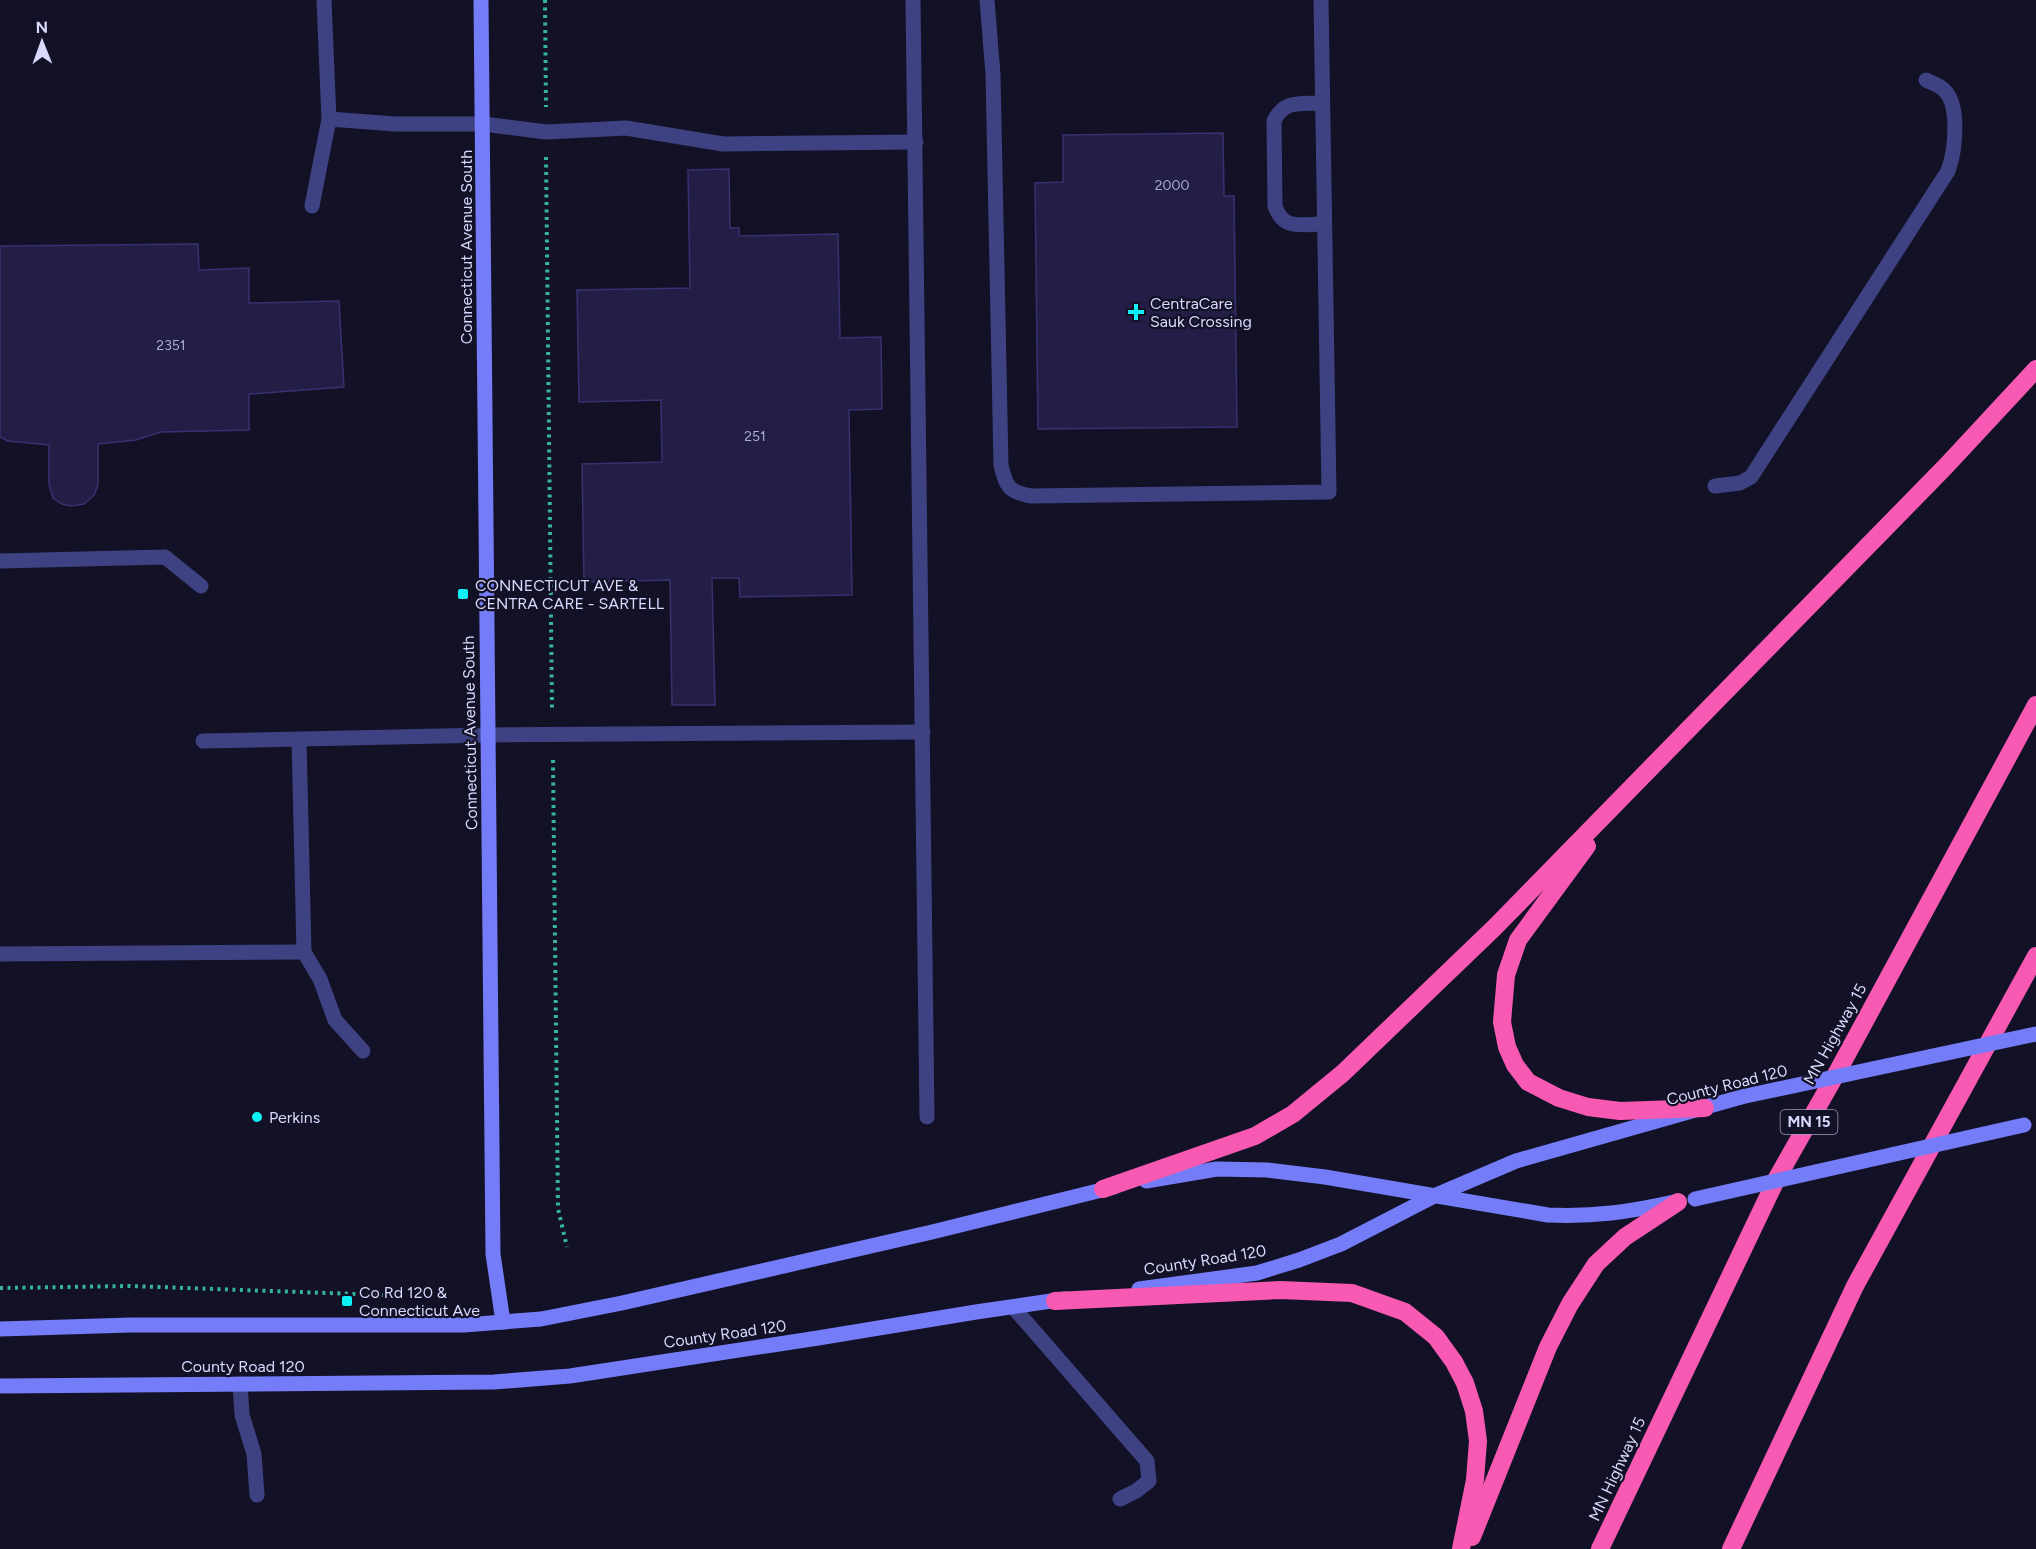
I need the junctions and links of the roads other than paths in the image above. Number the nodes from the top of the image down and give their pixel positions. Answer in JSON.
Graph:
{"nodes":[{"id":1,"x":324,"y":0,"type":"edge"},
{"id":2,"x":481,"y":0,"type":"edge"},
{"id":3,"x":913,"y":0,"type":"edge"},
{"id":4,"x":987,"y":0,"type":"edge"},
{"id":5,"x":1321,"y":0,"type":"edge"},
{"id":6,"x":1926,"y":80,"type":"dead end"},
{"id":7,"x":1322,"y":103,"type":"junction"},
{"id":8,"x":329,"y":119,"type":"junction"},
{"id":9,"x":483,"y":124,"type":"junction"},
{"id":10,"x":916,"y":142,"type":"junction"},
{"id":11,"x":312,"y":206,"type":"dead end"},
{"id":12,"x":1324,"y":224,"type":"junction"},
{"id":13,"x":2036,"y":369,"type":"edge"},
{"id":14,"x":1715,"y":486,"type":"dead end"},
{"id":15,"x":0,"y":561,"type":"edge"},
{"id":16,"x":201,"y":586,"type":"dead end"},
{"id":17,"x":2036,"y":705,"type":"edge"},
{"id":18,"x":923,"y":732,"type":"junction"},
{"id":19,"x":488,"y":735,"type":"junction"},
{"id":20,"x":299,"y":740,"type":"junction"},
{"id":21,"x":203,"y":741,"type":"dead end"},
{"id":22,"x":1622,"y":798,"type":"junction"},
{"id":23,"x":304,"y":952,"type":"junction"},
{"id":24,"x":0,"y":954,"type":"edge"},
{"id":25,"x":2036,"y":956,"type":"edge"},
{"id":26,"x":2036,"y":1034,"type":"edge"},
{"id":27,"x":363,"y":1052,"type":"dead end"},
{"id":28,"x":1705,"y":1108,"type":"junction"},
{"id":29,"x":927,"y":1117,"type":"dead end"},
{"id":30,"x":2030,"y":1124,"type":"edge"},
{"id":31,"x":1103,"y":1190,"type":"junction"},
{"id":32,"x":1434,"y":1196,"type":"junction"},
{"id":33,"x":1686,"y":1200,"type":"junction"},
{"id":34,"x":1055,"y":1301,"type":"junction"},
{"id":35,"x":1013,"y":1307,"type":"junction"},
{"id":36,"x":504,"y":1322,"type":"junction"},
{"id":37,"x":0,"y":1329,"type":"edge"},
{"id":38,"x":240,"y":1384,"type":"junction"},
{"id":39,"x":0,"y":1386,"type":"edge"},
{"id":40,"x":257,"y":1495,"type":"dead end"},
{"id":41,"x":1120,"y":1499,"type":"dead end"},
{"id":42,"x":1461,"y":1549,"type":"edge"},
{"id":43,"x":1467,"y":1549,"type":"edge"},
{"id":44,"x":1600,"y":1549,"type":"edge"},
{"id":45,"x":1731,"y":1549,"type":"edge"}],
"edges":[{"from":1,"to":8,"type":"lane"},
{"from":2,"to":9,"type":"street","name":"Connecticut Avenue South"},
{"from":3,"to":10,"type":"lane"},
{"from":4,"to":12,"type":"lane"},
{"from":5,"to":7,"type":"lane"},
{"from":6,"to":14,"type":"lane"},
{"from":7,"to":12,"type":"lane"},
{"from":7,"to":12,"type":"lane"},
{"from":8,"to":9,"type":"lane"},
{"from":8,"to":11,"type":"lane"},
{"from":9,"to":10,"type":"lane"},
{"from":9,"to":19,"type":"street","name":"Connecticut Avenue South"},
{"from":10,"to":18,"type":"lane"},
{"from":13,"to":22,"type":"highway"},
{"from":15,"to":16,"type":"lane"},
{"from":17,"to":44,"type":"highway","name":"MN Highway 15","number":"MN 15"},
{"from":18,"to":19,"type":"lane"},
{"from":18,"to":29,"type":"lane"},
{"from":19,"to":20,"type":"lane"},
{"from":19,"to":36,"type":"street","name":"Connecticut Avenue South"},
{"from":20,"to":21,"type":"lane"},
{"from":20,"to":23,"type":"lane"},
{"from":22,"to":28,"type":"highway"},
{"from":22,"to":31,"type":"highway"},
{"from":23,"to":24,"type":"lane"},
{"from":23,"to":27,"type":"lane"},
{"from":25,"to":45,"type":"highway"},
{"from":26,"to":28,"type":"street","name":"County Road 120","bridge":true},
{"from":28,"to":32,"type":"street","name":"County Road 120"},
{"from":30,"to":33,"type":"street","bridge":true},
{"from":31,"to":32,"type":"street"},
{"from":31,"to":36,"type":"street"},
{"from":32,"to":33,"type":"street"},
{"from":32,"to":34,"type":"street","name":"County Road 120"},
{"from":33,"to":43,"type":"highway"},
{"from":34,"to":35,"type":"street","name":"County Road 120"},
{"from":34,"to":42,"type":"highway"},
{"from":35,"to":38,"type":"street","name":"County Road 120"},
{"from":35,"to":41,"type":"lane"},
{"from":36,"to":37,"type":"street"},
{"from":38,"to":39,"type":"street","name":"County Road 120"},
{"from":38,"to":40,"type":"lane"}]}
